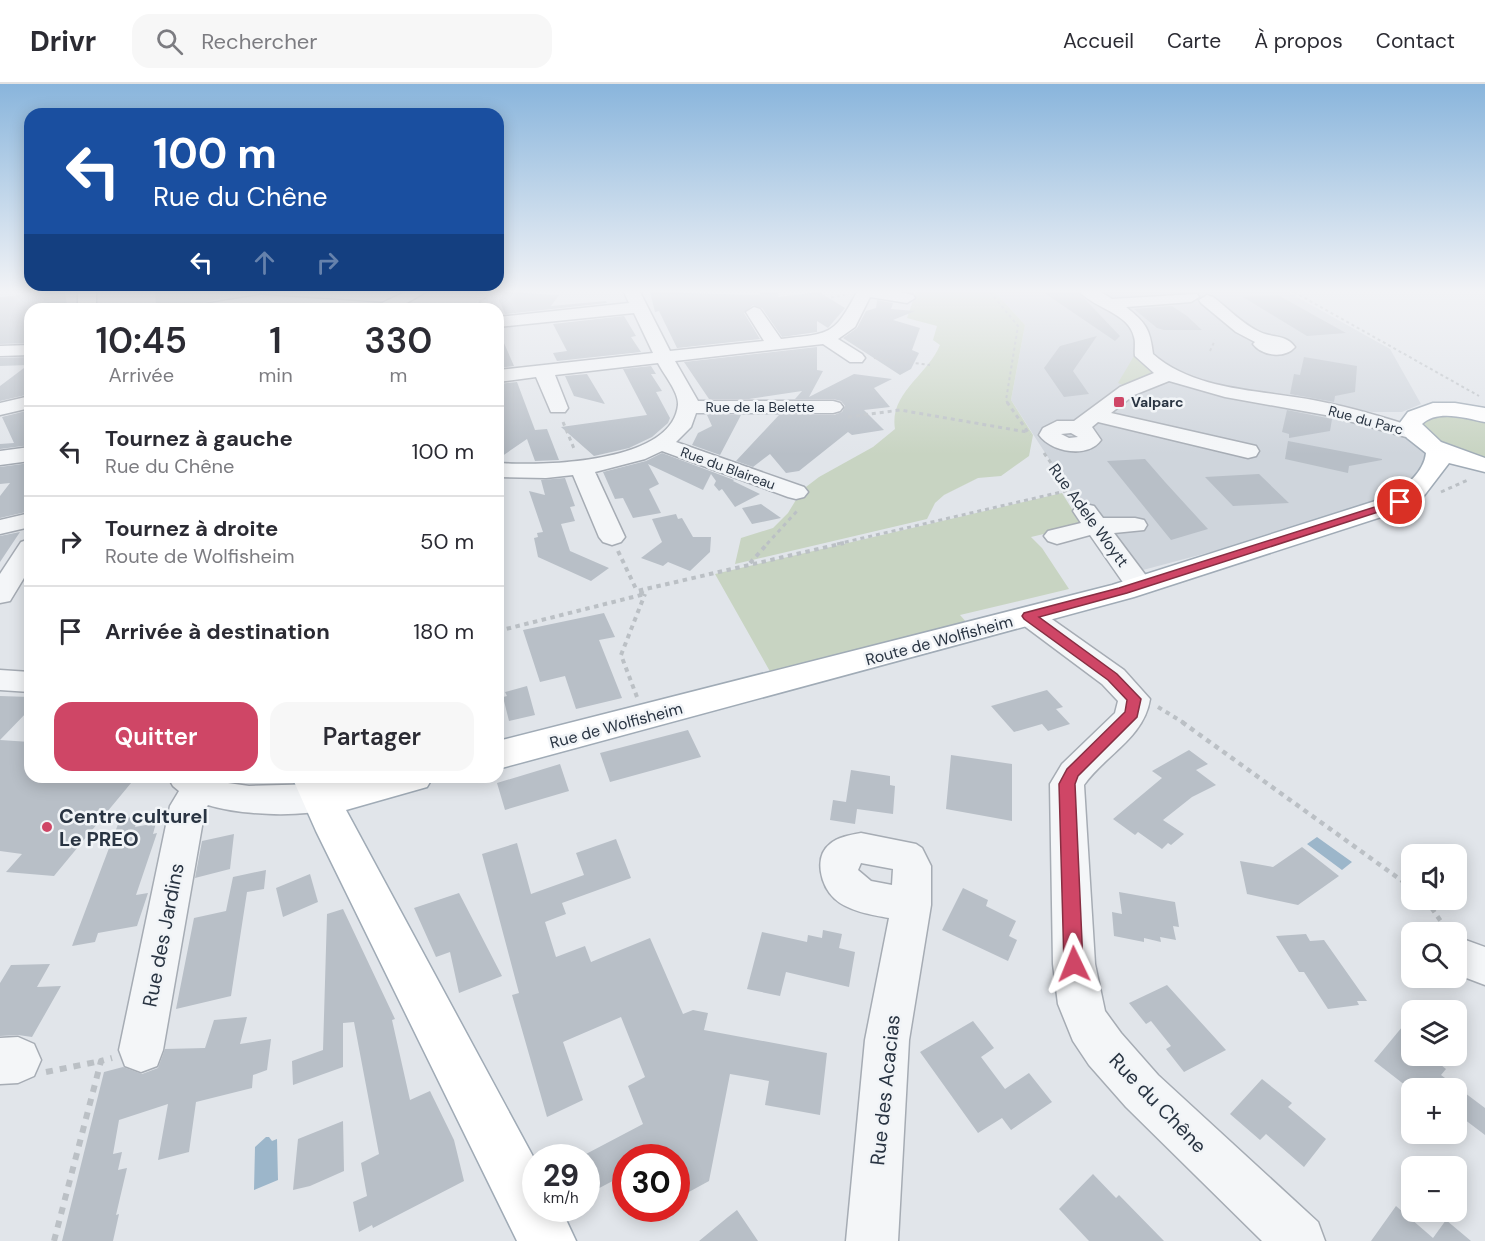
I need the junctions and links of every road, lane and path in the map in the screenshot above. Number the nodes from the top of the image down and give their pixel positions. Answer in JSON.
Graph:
{"nodes":[{"id":1,"x":657,"y":346,"type":"edge"},
{"id":2,"x":766,"y":346,"type":"edge"},
{"id":3,"x":837,"y":346,"type":"edge"},
{"id":4,"x":1015,"y":346,"type":"edge"},
{"id":5,"x":1143,"y":346,"type":"edge"},
{"id":6,"x":1212,"y":346,"type":"edge"},
{"id":7,"x":1269,"y":346,"type":"edge"},
{"id":8,"x":1383,"y":346,"type":"edge"},
{"id":9,"x":24,"y":350,"type":"edge"},
{"id":10,"x":0,"y":351,"type":"edge"},
{"id":11,"x":1210,"y":351,"type":"dead end"},
{"id":12,"x":661,"y":356,"type":"junction"},
{"id":13,"x":856,"y":358,"type":"joint"},
{"id":14,"x":930,"y":364,"type":"dead end"},
{"id":15,"x":543,"y":370,"type":"junction"},
{"id":16,"x":1168,"y":374,"type":"junction"},
{"id":17,"x":504,"y":375,"type":"edge"},
{"id":18,"x":1190,"y":382,"type":"junction"},
{"id":19,"x":1263,"y":383,"type":"junction"},
{"id":20,"x":1143,"y":385,"type":"junction"},
{"id":21,"x":24,"y":403,"type":"edge"},
{"id":22,"x":688,"y":406,"type":"junction"},
{"id":23,"x":833,"y":407,"type":"joint"},
{"id":24,"x":1484,"y":407,"type":"edge"},
{"id":25,"x":558,"y":408,"type":"joint"},
{"id":26,"x":0,"y":409,"type":"edge"},
{"id":27,"x":1413,"y":425,"type":"junction"},
{"id":28,"x":1027,"y":432,"type":"junction"},
{"id":29,"x":1033,"y":439,"type":"dead end"},
{"id":30,"x":660,"y":443,"type":"junction"},
{"id":31,"x":1038,"y":445,"type":"dead end"},
{"id":32,"x":1240,"y":449,"type":"dead end"},
{"id":33,"x":1438,"y":450,"type":"junction"},
{"id":34,"x":24,"y":455,"type":"edge"},
{"id":35,"x":0,"y":458,"type":"edge"},
{"id":36,"x":1485,"y":466,"type":"edge"},
{"id":37,"x":582,"y":469,"type":"junction"},
{"id":38,"x":504,"y":470,"type":"edge"},
{"id":39,"x":1070,"y":490,"type":"junction"},
{"id":40,"x":796,"y":492,"type":"joint"},
{"id":41,"x":1414,"y":492,"type":"junction"},
{"id":42,"x":1091,"y":519,"type":"junction"},
{"id":43,"x":24,"y":521,"type":"edge"},
{"id":44,"x":1135,"y":525,"type":"dead end"},
{"id":45,"x":0,"y":527,"type":"edge"},
{"id":46,"x":1058,"y":536,"type":"dead end"},
{"id":47,"x":612,"y":537,"type":"joint"},
{"id":48,"x":24,"y":557,"type":"edge"},
{"id":49,"x":749,"y":563,"type":"junction"},
{"id":50,"x":1139,"y":585,"type":"junction"},
{"id":51,"x":637,"y":591,"type":"junction"},
{"id":52,"x":645,"y":594,"type":"junction"},
{"id":53,"x":0,"y":596,"type":"edge"},
{"id":54,"x":1029,"y":616,"type":"junction"},
{"id":55,"x":504,"y":629,"type":"edge"},
{"id":56,"x":0,"y":680,"type":"edge"},
{"id":57,"x":24,"y":682,"type":"edge"},
{"id":58,"x":734,"y":694,"type":"joint"},
{"id":59,"x":1134,"y":699,"type":"junction"},
{"id":60,"x":645,"y":717,"type":"junction"},
{"id":61,"x":504,"y":753,"type":"edge"},
{"id":62,"x":193,"y":783,"type":"edge"},
{"id":63,"x":392,"y":783,"type":"edge"},
{"id":64,"x":315,"y":787,"type":"edge"},
{"id":65,"x":1401,"y":880,"type":"edge"},
{"id":66,"x":911,"y":905,"type":"dead end"},
{"id":67,"x":141,"y":1050,"type":"joint"},
{"id":68,"x":9,"y":1061,"type":"edge"},
{"id":69,"x":102,"y":1061,"type":"junction"},
{"id":70,"x":54,"y":1241,"type":"edge"},
{"id":71,"x":547,"y":1241,"type":"edge"},
{"id":72,"x":872,"y":1241,"type":"edge"},
{"id":73,"x":1299,"y":1241,"type":"edge"}],
"edges":[{"from":1,"to":12,"type":"street"},
{"from":2,"to":12,"type":"street"},
{"from":3,"to":13,"type":"street"},
{"from":4,"to":28,"type":"path"},
{"from":5,"to":16,"type":"street","name":"Rue du Parc"},
{"from":6,"to":11,"type":"path"},
{"from":7,"to":19,"type":"street"},
{"from":8,"to":24,"type":"path"},
{"from":9,"to":10,"type":"street"},
{"from":12,"to":15,"type":"street"},
{"from":12,"to":22,"type":"street"},
{"from":13,"to":14,"type":"path"},
{"from":15,"to":17,"type":"street"},
{"from":15,"to":25,"type":"street"},
{"from":16,"to":18,"type":"street","name":"Rue du Parc"},
{"from":16,"to":20,"type":"street","name":"Rue du Parc"},
{"from":18,"to":19,"type":"street","name":"Rue du Parc"},
{"from":18,"to":20,"type":"street","name":"Rue du Parc"},
{"from":19,"to":27,"type":"street","name":"Rue du Parc"},
{"from":20,"to":32,"type":"street","name":"Rue du Parc"},
{"from":21,"to":26,"type":"street"},
{"from":22,"to":23,"type":"street","name":"Rue de la Belette"},
{"from":22,"to":30,"type":"street"},
{"from":23,"to":28,"type":"path"},
{"from":24,"to":27,"type":"main road"},
{"from":25,"to":37,"type":"path"},
{"from":27,"to":33,"type":"main road"},
{"from":28,"to":29,"type":"path"},
{"from":30,"to":37,"type":"street"},
{"from":30,"to":40,"type":"street","name":"Rue du Blaireau"},
{"from":31,"to":39,"type":"path","name":"Rue Adele Woytt"},
{"from":33,"to":36,"type":"main road"},
{"from":33,"to":41,"type":"main road","name":"Route de Wolfisheim"},
{"from":34,"to":35,"type":"street"},
{"from":36,"to":41,"type":"main road","name":"Route de Wolfisheim"},
{"from":37,"to":38,"type":"street"},
{"from":37,"to":47,"type":"street"},
{"from":39,"to":42,"type":"path","name":"Rue Adele Woytt"},
{"from":39,"to":49,"type":"path"},
{"from":40,"to":49,"type":"path"},
{"from":41,"to":50,"type":"main road","name":"Route de Wolfisheim"},
{"from":42,"to":44,"type":"street"},
{"from":42,"to":46,"type":"street"},
{"from":42,"to":50,"type":"street","name":"Rue Adele Woytt"},
{"from":43,"to":45,"type":"street"},
{"from":47,"to":51,"type":"path"},
{"from":48,"to":53,"type":"street"},
{"from":49,"to":51,"type":"path"},
{"from":50,"to":54,"type":"main road","name":"Route de Wolfisheim"},
{"from":51,"to":52,"type":"path"},
{"from":52,"to":55,"type":"path"},
{"from":52,"to":60,"type":"path"},
{"from":54,"to":58,"type":"main road","name":"Route de Wolfisheim"},
{"from":54,"to":59,"type":"street"},
{"from":56,"to":57,"type":"street"},
{"from":58,"to":60,"type":"main road","name":"Rue de Wolfisheim"},
{"from":59,"to":65,"type":"path"},
{"from":59,"to":73,"type":"street","name":"Rue du Chêne"},
{"from":60,"to":61,"type":"main road","name":"Rue de Wolfisheim"},
{"from":62,"to":64,"type":"street"},
{"from":62,"to":67,"type":"street","name":"Rue des Jardins"},
{"from":63,"to":64,"type":"main road"},
{"from":64,"to":71,"type":"main road"},
{"from":66,"to":72,"type":"street","name":"Rue des Acacias"},
{"from":67,"to":69,"type":"path"},
{"from":68,"to":69,"type":"path"},
{"from":69,"to":70,"type":"path"}]}
